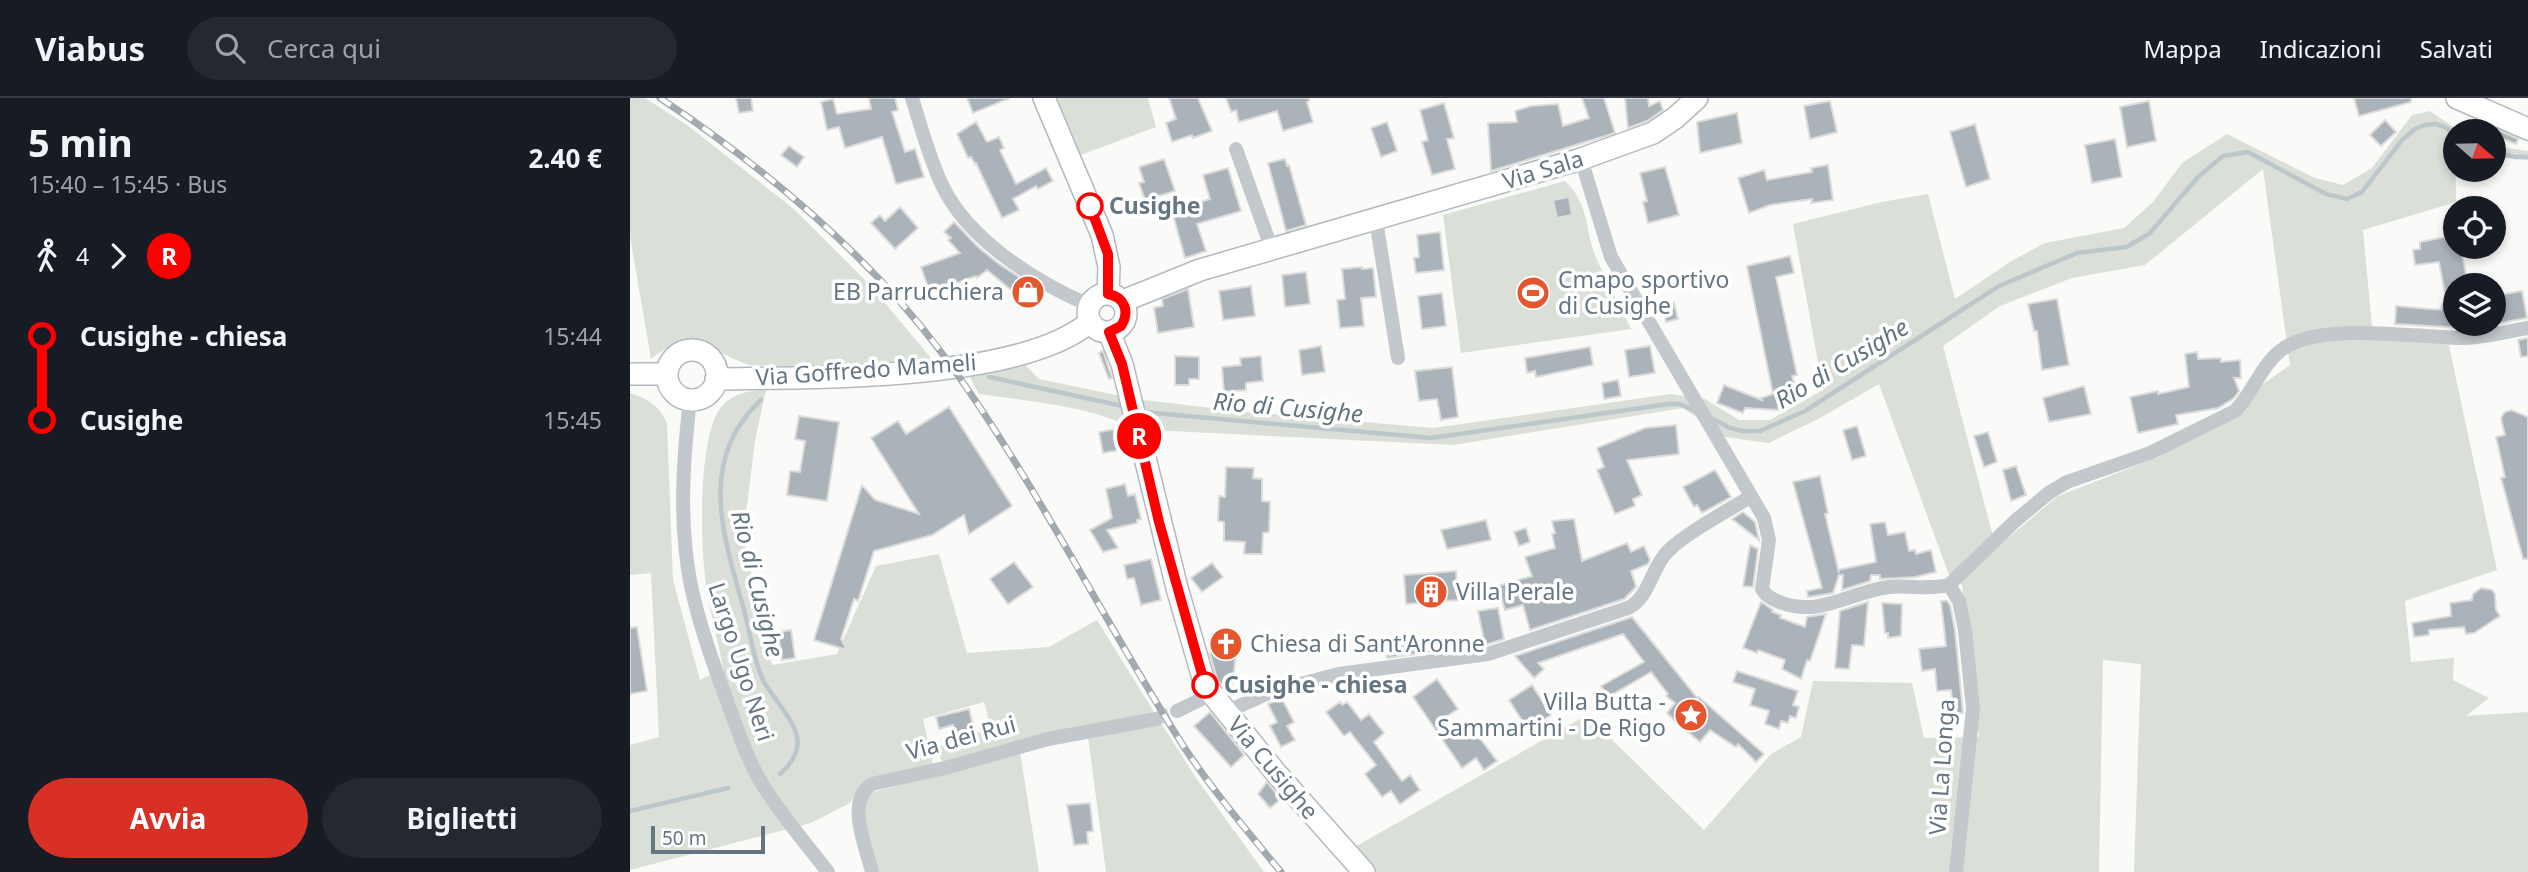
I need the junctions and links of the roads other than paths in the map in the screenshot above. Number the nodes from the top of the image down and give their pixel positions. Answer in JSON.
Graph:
{"nodes":[{"id":1,"x":912,"y":98,"type":"edge"},
{"id":2,"x":1044,"y":98,"type":"edge"},
{"id":3,"x":1698,"y":98,"type":"edge"},
{"id":4,"x":2457,"y":98,"type":"edge"},
{"id":5,"x":2528,"y":129,"type":"edge"},
{"id":6,"x":1236,"y":149,"type":"dead end"},
{"id":7,"x":1581,"y":159,"type":"junction"},
{"id":8,"x":1377,"y":220,"type":"junction"},
{"id":9,"x":1272,"y":250,"type":"junction"},
{"id":10,"x":1115,"y":298,"type":"junction"},
{"id":11,"x":1096,"y":320,"type":"junction"},
{"id":12,"x":2528,"y":328,"type":"edge"},
{"id":13,"x":1398,"y":358,"type":"dead end"},
{"id":14,"x":630,"y":374,"type":"edge"},
{"id":15,"x":667,"y":374,"type":"junction"},
{"id":16,"x":716,"y":379,"type":"junction"},
{"id":17,"x":690,"y":400,"type":"junction"},
{"id":18,"x":1750,"y":497,"type":"junction"},
{"id":19,"x":1949,"y":585,"type":"junction"},
{"id":20,"x":1212,"y":694,"type":"junction"},
{"id":21,"x":1177,"y":711,"type":"tunnel mouth"},
{"id":22,"x":1226,"y":712,"type":"junction"},
{"id":23,"x":1156,"y":719,"type":"tunnel mouth"},
{"id":24,"x":828,"y":872,"type":"edge"},
{"id":25,"x":872,"y":872,"type":"edge"},
{"id":26,"x":1364,"y":872,"type":"edge"},
{"id":27,"x":1956,"y":872,"type":"edge"}],
"edges":[{"from":1,"to":11,"type":"street"},
{"from":2,"to":10,"type":"street"},
{"from":3,"to":7,"type":"street","name":"Via Sala"},
{"from":4,"to":5,"type":"street"},
{"from":6,"to":9,"type":"street"},
{"from":7,"to":8,"type":"street","name":"Via Sala"},
{"from":7,"to":18,"type":"street"},
{"from":8,"to":9,"type":"street","name":"Via Sala"},
{"from":8,"to":13,"type":"street"},
{"from":9,"to":10,"type":"street","name":"Via Sala"},
{"from":10,"to":11,"type":"street","name":"Via Goffredo Mameli"},
{"from":10,"to":11,"type":"street"},
{"from":11,"to":16,"type":"street","name":"Via Goffredo Mameli"},
{"from":11,"to":20,"type":"street","name":"Via Cusighe"},
{"from":12,"to":19,"type":"street"},
{"from":14,"to":15,"type":"street"},
{"from":15,"to":16,"type":"street"},
{"from":15,"to":17,"type":"street"},
{"from":16,"to":17,"type":"street"},
{"from":17,"to":24,"type":"street","name":"Largo Ugo Neri"},
{"from":18,"to":19,"type":"street"},
{"from":18,"to":22,"type":"street"},
{"from":19,"to":27,"type":"street","name":"Via La Longa"},
{"from":20,"to":21,"type":"street"},
{"from":20,"to":22,"type":"street","name":"Via Cusighe"},
{"from":22,"to":26,"type":"street","name":"Via Cusighe"},
{"from":23,"to":25,"type":"street","name":"Via dei Rui"}]}
